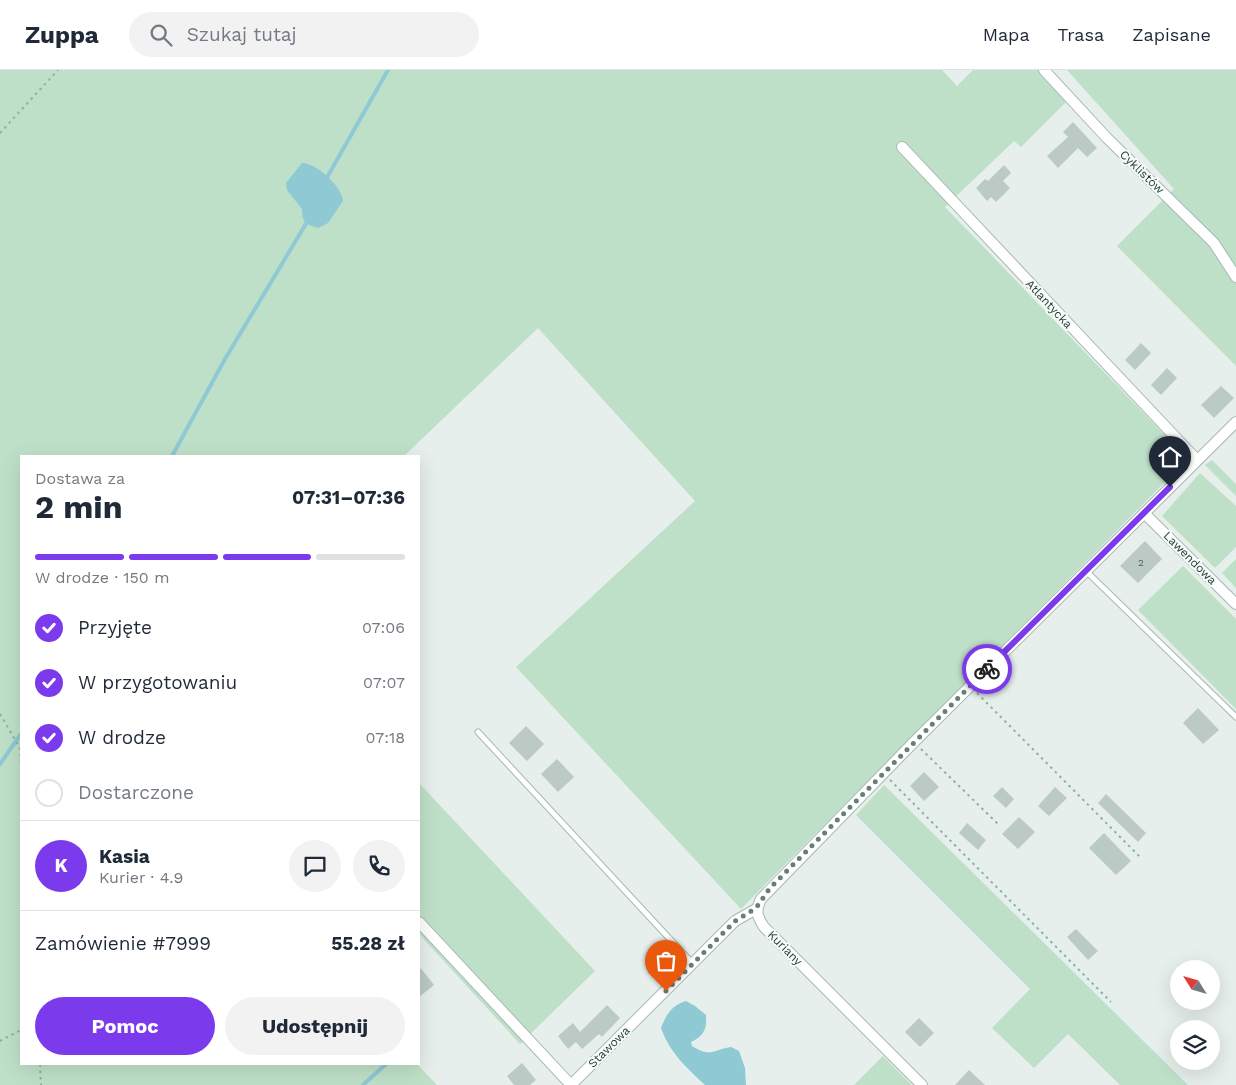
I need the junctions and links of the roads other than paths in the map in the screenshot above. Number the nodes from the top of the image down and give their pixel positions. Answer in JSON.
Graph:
{"nodes":[{"id":1,"x":1044,"y":70,"type":"edge"},
{"id":2,"x":902,"y":148,"type":"dead end"},
{"id":3,"x":1236,"y":277,"type":"edge"},
{"id":4,"x":1236,"y":423,"type":"edge"},
{"id":5,"x":1197,"y":460,"type":"junction"},
{"id":6,"x":1144,"y":513,"type":"junction"},
{"id":7,"x":1085,"y":570,"type":"junction"},
{"id":8,"x":1236,"y":604,"type":"edge"},
{"id":9,"x":1236,"y":717,"type":"edge"},
{"id":10,"x":478,"y":732,"type":"dead end"},
{"id":11,"x":756,"y":908,"type":"junction"},
{"id":12,"x":420,"y":923,"type":"edge"},
{"id":13,"x":693,"y":964,"type":"junction"},
{"id":14,"x":572,"y":1085,"type":"edge"},
{"id":15,"x":922,"y":1085,"type":"edge"}],
"edges":[{"from":1,"to":3,"type":"street","name":"Cyklistów"},
{"from":2,"to":5,"type":"street","name":"Atlantycka"},
{"from":4,"to":5,"type":"street"},
{"from":5,"to":6,"type":"street"},
{"from":6,"to":7,"type":"street"},
{"from":6,"to":8,"type":"street","name":"Lawendowa"},
{"from":7,"to":9,"type":"lane"},
{"from":7,"to":11,"type":"street"},
{"from":10,"to":13,"type":"lane"},
{"from":11,"to":13,"type":"street","name":"Stawowa"},
{"from":11,"to":15,"type":"street","name":"Kuriany"},
{"from":12,"to":14,"type":"street"},
{"from":13,"to":14,"type":"street","name":"Stawowa"}]}
